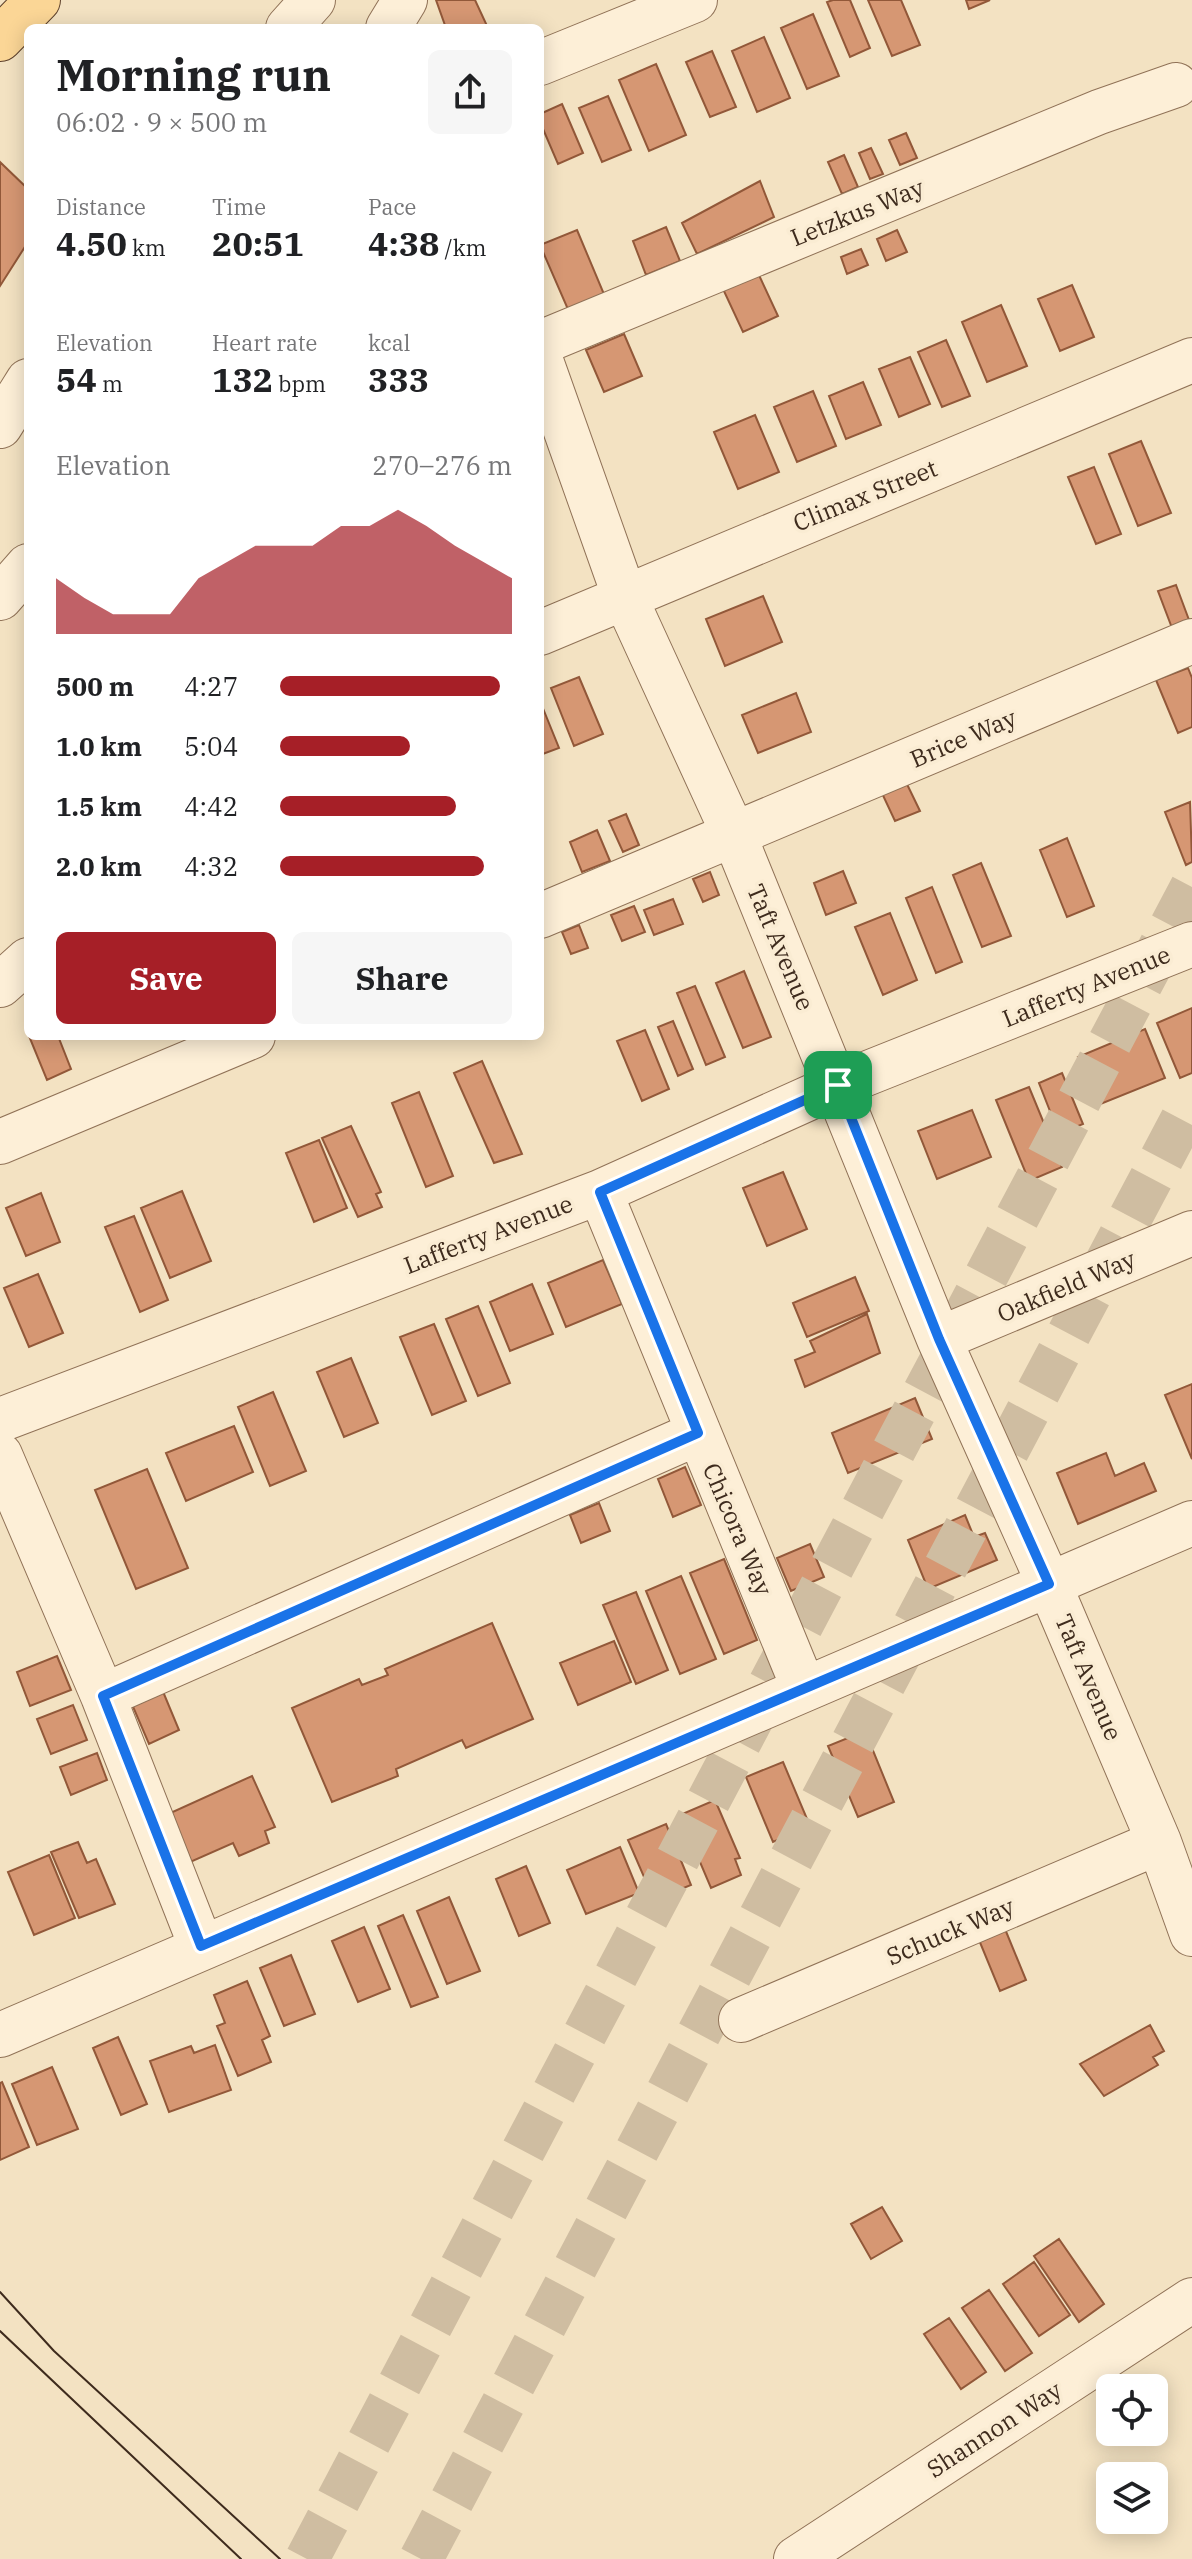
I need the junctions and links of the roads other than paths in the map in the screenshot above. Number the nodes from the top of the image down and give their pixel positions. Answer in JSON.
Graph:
{"nodes":[{"id":1,"x":38,"y":0,"type":"edge"},
{"id":2,"x":313,"y":0,"type":"edge"},
{"id":3,"x":405,"y":0,"type":"edge"},
{"id":4,"x":695,"y":0,"type":"edge"},
{"id":5,"x":292,"y":24,"type":"edge"},
{"id":6,"x":390,"y":24,"type":"edge"},
{"id":7,"x":412,"y":24,"type":"edge"},
{"id":8,"x":0,"y":39,"type":"edge"},
{"id":9,"x":544,"y":61,"type":"edge"},
{"id":10,"x":1176,"y":85,"type":"dead end"},
{"id":11,"x":544,"y":341,"type":"edge"},
{"id":12,"x":1192,"y":360,"type":"edge"},
{"id":13,"x":544,"y":369,"type":"edge"},
{"id":14,"x":24,"y":387,"type":"edge"},
{"id":15,"x":0,"y":426,"type":"edge"},
{"id":16,"x":24,"y":571,"type":"edge"},
{"id":17,"x":624,"y":595,"type":"junction"},
{"id":18,"x":0,"y":598,"type":"edge"},
{"id":19,"x":544,"y":631,"type":"edge"},
{"id":20,"x":1192,"y":641,"type":"edge"},
{"id":21,"x":734,"y":835,"type":"junction"},
{"id":22,"x":544,"y":914,"type":"edge"},
{"id":23,"x":1192,"y":944,"type":"edge"},
{"id":24,"x":24,"y":964,"type":"edge"},
{"id":25,"x":0,"y":985,"type":"edge"},
{"id":26,"x":243,"y":1040,"type":"edge"},
{"id":27,"x":838,"y":1085,"type":"junction"},
{"id":28,"x":0,"y":1142,"type":"edge"},
{"id":29,"x":600,"y":1192,"type":"junction"},
{"id":30,"x":1192,"y":1233,"type":"edge"},
{"id":31,"x":939,"y":1339,"type":"junction"},
{"id":32,"x":0,"y":1420,"type":"edge"},
{"id":33,"x":698,"y":1433,"type":"junction"},
{"id":34,"x":0,"y":1455,"type":"edge"},
{"id":35,"x":1192,"y":1523,"type":"edge"},
{"id":36,"x":1049,"y":1584,"type":"junction"},
{"id":37,"x":804,"y":1689,"type":"junction"},
{"id":38,"x":103,"y":1696,"type":"junction"},
{"id":39,"x":1159,"y":1842,"type":"junction"},
{"id":40,"x":1192,"y":1934,"type":"edge"},
{"id":41,"x":201,"y":1946,"type":"junction"},
{"id":42,"x":741,"y":2020,"type":"dead end"},
{"id":43,"x":0,"y":2035,"type":"edge"},
{"id":44,"x":1192,"y":2300,"type":"edge"},
{"id":45,"x":796,"y":2559,"type":"edge"}],
"edges":[{"from":1,"to":8,"type":"main road"},
{"from":2,"to":5,"type":"street"},
{"from":3,"to":6,"type":"street"},
{"from":3,"to":7,"type":"street"},
{"from":4,"to":9,"type":"street"},
{"from":10,"to":11,"type":"street","name":"Letzkus Way"},
{"from":12,"to":17,"type":"street","name":"Climax Street"},
{"from":13,"to":17,"type":"street","name":"Taft Avenue"},
{"from":14,"to":15,"type":"street"},
{"from":16,"to":18,"type":"street"},
{"from":17,"to":19,"type":"street","name":"Climax Street"},
{"from":17,"to":21,"type":"street","name":"Taft Avenue"},
{"from":20,"to":21,"type":"street","name":"Brice Way"},
{"from":21,"to":22,"type":"street","name":"Brice Way"},
{"from":21,"to":27,"type":"street","name":"Taft Avenue"},
{"from":23,"to":27,"type":"street","name":"Lafferty Avenue"},
{"from":24,"to":25,"type":"street"},
{"from":26,"to":28,"type":"street"},
{"from":27,"to":29,"type":"street","name":"Lafferty Avenue"},
{"from":27,"to":31,"type":"street","name":"Taft Avenue"},
{"from":29,"to":32,"type":"street","name":"Lafferty Avenue"},
{"from":29,"to":33,"type":"street","name":"Chicora Way"},
{"from":30,"to":31,"type":"street","name":"Oakfield Way"},
{"from":31,"to":36,"type":"street","name":"Taft Avenue"},
{"from":33,"to":37,"type":"street","name":"Chicora Way"},
{"from":33,"to":38,"type":"street"},
{"from":34,"to":38,"type":"street"},
{"from":35,"to":36,"type":"street"},
{"from":36,"to":37,"type":"street"},
{"from":36,"to":39,"type":"street","name":"Taft Avenue"},
{"from":37,"to":41,"type":"street"},
{"from":38,"to":41,"type":"street"},
{"from":39,"to":40,"type":"street","name":"Taft Avenue"},
{"from":39,"to":42,"type":"street","name":"Schuck Way"},
{"from":41,"to":43,"type":"street"},
{"from":44,"to":45,"type":"street","name":"Shannon Way"}]}
